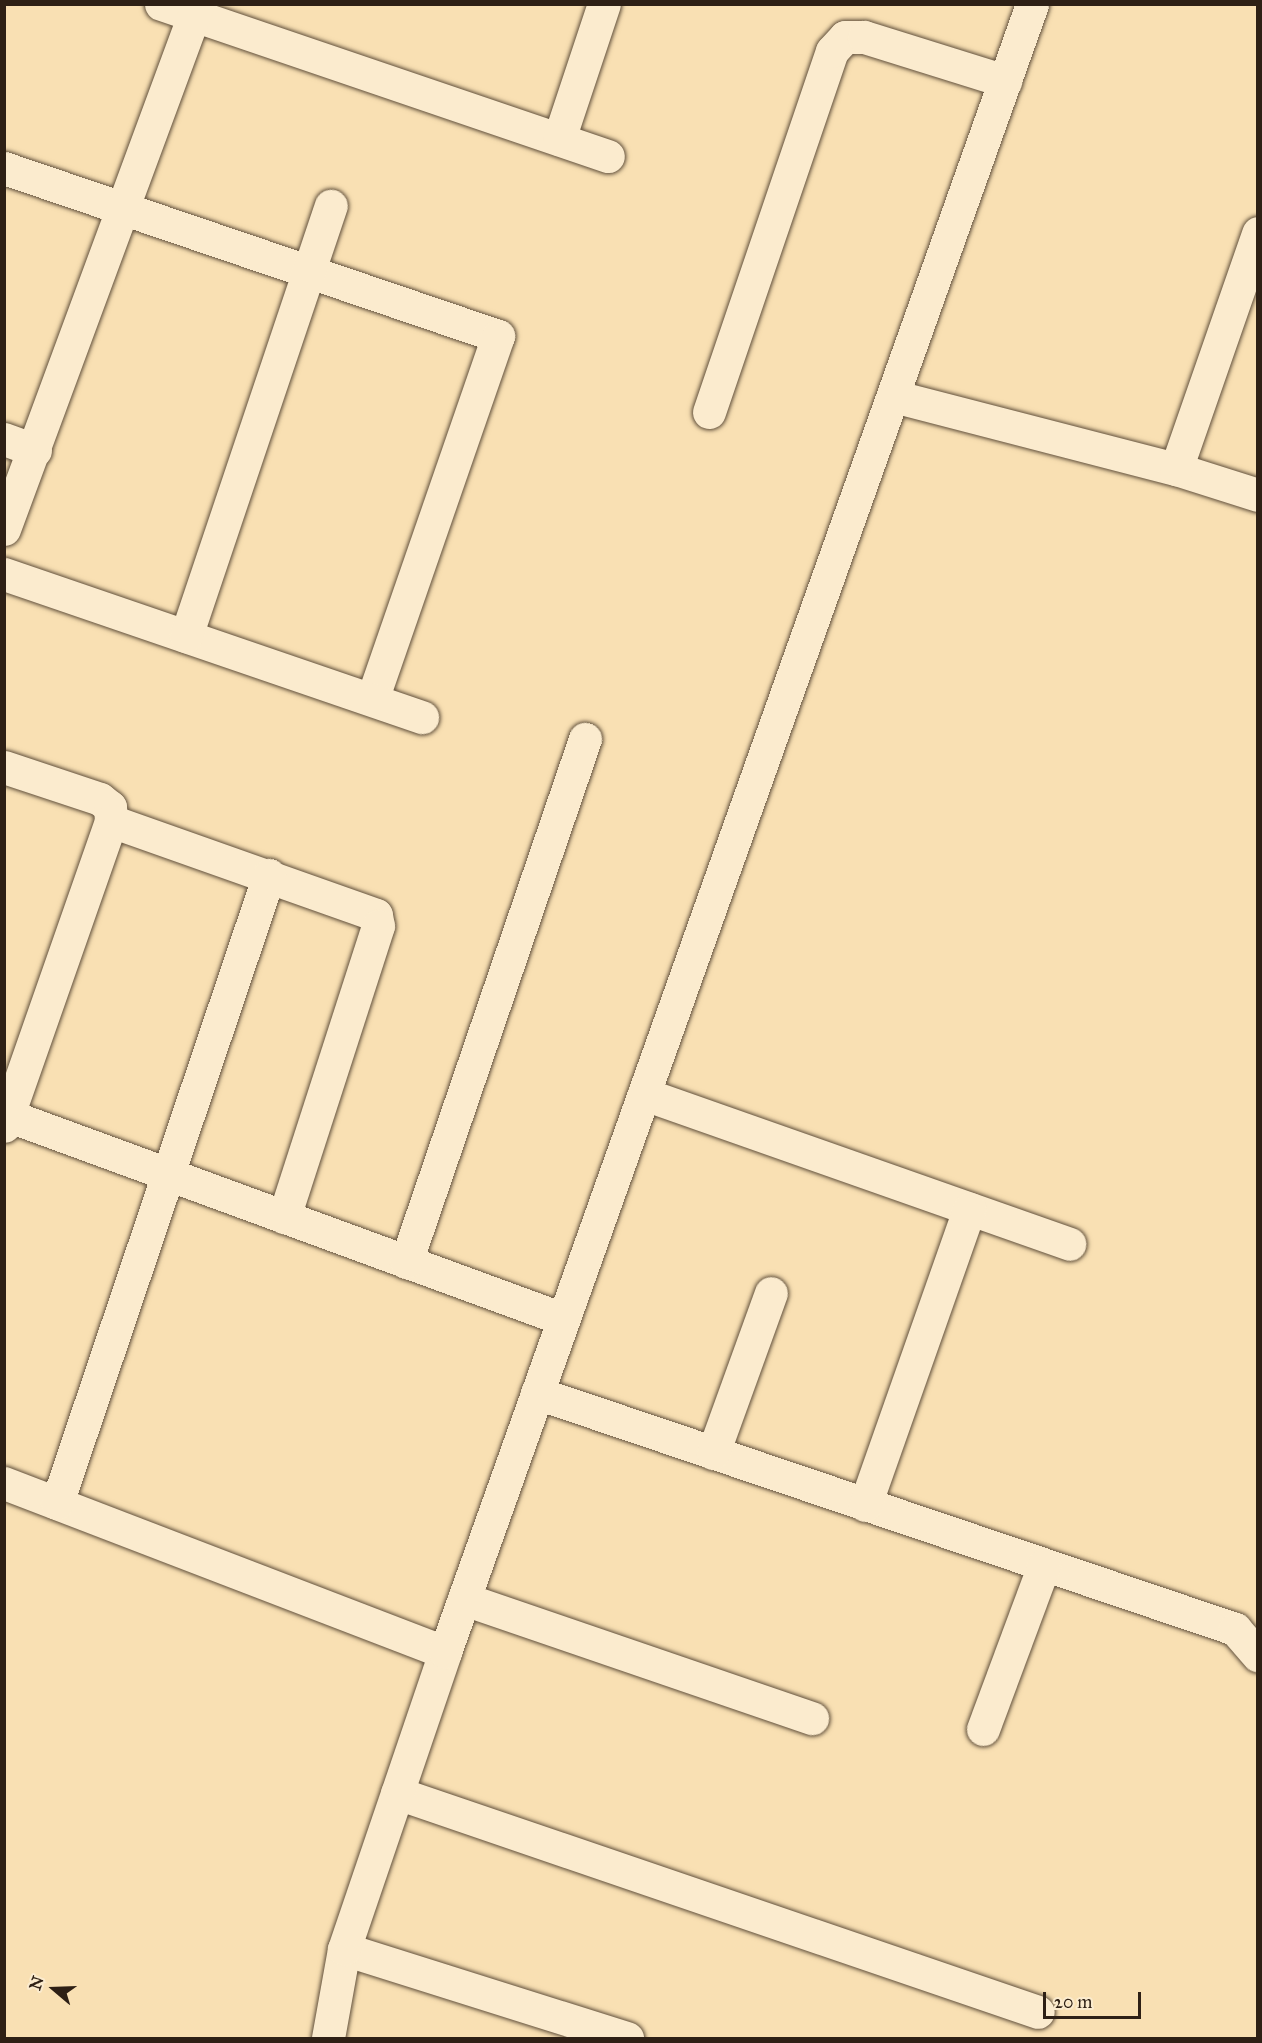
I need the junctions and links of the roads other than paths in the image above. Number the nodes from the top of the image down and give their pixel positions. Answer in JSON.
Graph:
{"nodes":[{"id":1,"x":161,"y":4,"type":"edge"},
{"id":2,"x":604,"y":4,"type":"edge"},
{"id":3,"x":1032,"y":4,"type":"edge"},
{"id":4,"x":196,"y":10,"type":"edge"},
{"id":5,"x":1005,"y":81,"type":"junction"},
{"id":6,"x":559,"y":139,"type":"junction"},
{"id":7,"x":608,"y":156,"type":"dead end"},
{"id":8,"x":4,"y":168,"type":"edge"},
{"id":9,"x":331,"y":206,"type":"dead end"},
{"id":10,"x":127,"y":210,"type":"junction"},
{"id":11,"x":1257,"y":233,"type":"edge"},
{"id":12,"x":309,"y":272,"type":"junction"},
{"id":13,"x":893,"y":396,"type":"junction"},
{"id":14,"x":709,"y":412,"type":"dead end"},
{"id":15,"x":4,"y":439,"type":"edge"},
{"id":16,"x":35,"y":450,"type":"junction"},
{"id":17,"x":1176,"y":469,"type":"junction"},
{"id":18,"x":1257,"y":495,"type":"edge"},
{"id":19,"x":4,"y":529,"type":"edge"},
{"id":20,"x":4,"y":574,"type":"edge"},
{"id":21,"x":186,"y":636,"type":"junction"},
{"id":22,"x":372,"y":699,"type":"junction"},
{"id":23,"x":422,"y":717,"type":"dead end"},
{"id":24,"x":585,"y":739,"type":"dead end"},
{"id":25,"x":4,"y":766,"type":"edge"},
{"id":26,"x":111,"y":821,"type":"junction"},
{"id":27,"x":269,"y":875,"type":"junction"},
{"id":28,"x":644,"y":1094,"type":"junction"},
{"id":29,"x":6,"y":1118,"type":"edge"},
{"id":30,"x":167,"y":1174,"type":"junction"},
{"id":31,"x":969,"y":1209,"type":"junction"},
{"id":32,"x":284,"y":1217,"type":"junction"},
{"id":33,"x":1069,"y":1244,"type":"dead end"},
{"id":34,"x":406,"y":1262,"type":"junction"},
{"id":35,"x":771,"y":1293,"type":"dead end"},
{"id":36,"x":563,"y":1319,"type":"junction"},
{"id":37,"x":537,"y":1393,"type":"junction"},
{"id":38,"x":713,"y":1453,"type":"junction"},
{"id":39,"x":4,"y":1483,"type":"edge"},
{"id":40,"x":57,"y":1503,"type":"junction"},
{"id":41,"x":865,"y":1505,"type":"junction"},
{"id":42,"x":1044,"y":1565,"type":"junction"},
{"id":43,"x":464,"y":1599,"type":"junction"},
{"id":44,"x":445,"y":1652,"type":"junction"},
{"id":45,"x":1257,"y":1654,"type":"edge"},
{"id":46,"x":812,"y":1718,"type":"dead end"},
{"id":47,"x":983,"y":1729,"type":"dead end"},
{"id":48,"x":397,"y":1792,"type":"junction"},
{"id":49,"x":344,"y":1949,"type":"junction"},
{"id":50,"x":1038,"y":2012,"type":"dead end"},
{"id":51,"x":328,"y":2038,"type":"edge"},
{"id":52,"x":627,"y":2038,"type":"edge"}],
"edges":[{"from":1,"to":4,"type":"street"},
{"from":2,"to":6,"type":"street"},
{"from":3,"to":5,"type":"street"},
{"from":4,"to":6,"type":"street"},
{"from":4,"to":10,"type":"street"},
{"from":5,"to":13,"type":"street"},
{"from":5,"to":14,"type":"street"},
{"from":6,"to":7,"type":"street"},
{"from":8,"to":10,"type":"street"},
{"from":9,"to":12,"type":"street"},
{"from":10,"to":12,"type":"street"},
{"from":10,"to":16,"type":"street"},
{"from":11,"to":17,"type":"street"},
{"from":12,"to":21,"type":"street"},
{"from":12,"to":22,"type":"street"},
{"from":13,"to":17,"type":"street"},
{"from":13,"to":28,"type":"street"},
{"from":15,"to":16,"type":"street"},
{"from":16,"to":19,"type":"street"},
{"from":17,"to":18,"type":"street"},
{"from":20,"to":21,"type":"street"},
{"from":21,"to":22,"type":"street"},
{"from":22,"to":23,"type":"street"},
{"from":24,"to":34,"type":"street"},
{"from":25,"to":26,"type":"street"},
{"from":26,"to":27,"type":"street"},
{"from":26,"to":29,"type":"street"},
{"from":27,"to":30,"type":"street"},
{"from":27,"to":32,"type":"street"},
{"from":28,"to":31,"type":"street"},
{"from":28,"to":36,"type":"street"},
{"from":29,"to":30,"type":"street"},
{"from":30,"to":32,"type":"street"},
{"from":30,"to":40,"type":"street"},
{"from":31,"to":33,"type":"street"},
{"from":31,"to":41,"type":"street"},
{"from":32,"to":34,"type":"street"},
{"from":34,"to":36,"type":"street"},
{"from":35,"to":38,"type":"street"},
{"from":36,"to":37,"type":"street"},
{"from":37,"to":38,"type":"street"},
{"from":37,"to":43,"type":"street"},
{"from":38,"to":41,"type":"street"},
{"from":39,"to":40,"type":"street"},
{"from":40,"to":44,"type":"street"},
{"from":41,"to":42,"type":"street"},
{"from":42,"to":45,"type":"street"},
{"from":42,"to":47,"type":"street"},
{"from":43,"to":44,"type":"street"},
{"from":43,"to":46,"type":"street"},
{"from":44,"to":48,"type":"street"},
{"from":48,"to":49,"type":"street"},
{"from":48,"to":50,"type":"street"},
{"from":49,"to":51,"type":"street"},
{"from":49,"to":52,"type":"street"}]}
